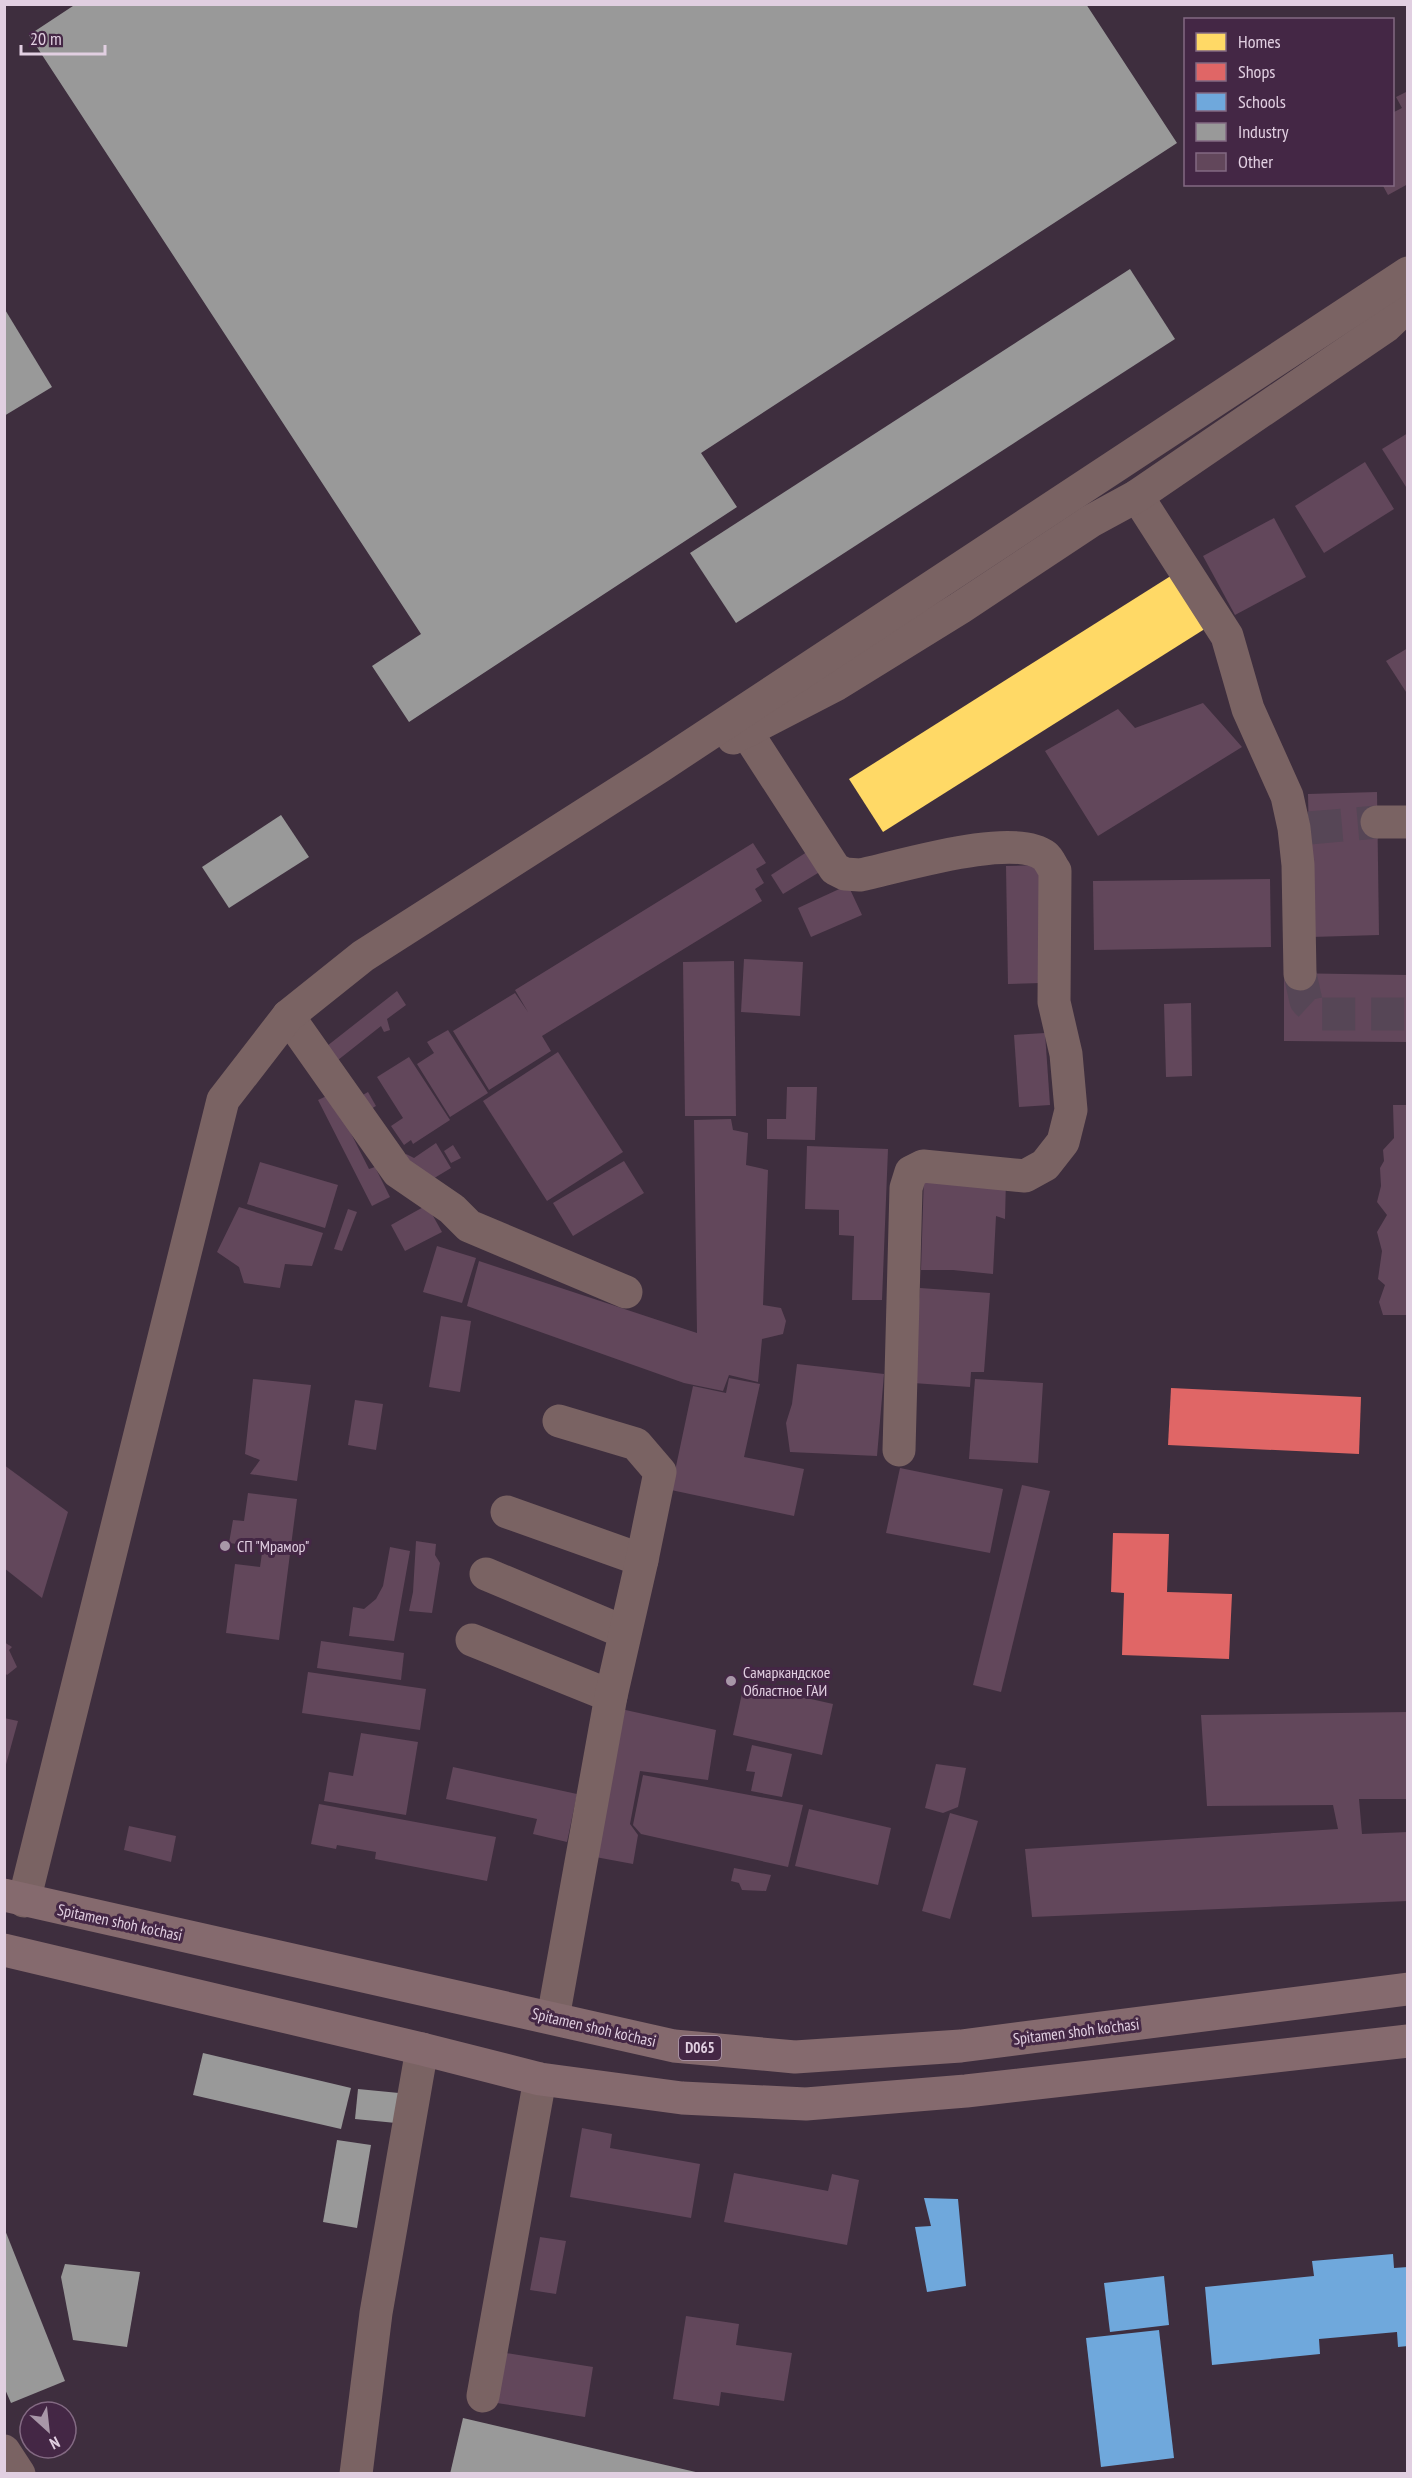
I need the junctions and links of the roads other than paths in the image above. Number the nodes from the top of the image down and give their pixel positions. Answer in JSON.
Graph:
{"nodes":[{"id":1,"x":1403,"y":296,"type":"edge"},
{"id":2,"x":1137,"y":496,"type":"junction"},
{"id":3,"x":747,"y":733,"type":"junction"},
{"id":4,"x":659,"y":767,"type":"junction"},
{"id":5,"x":1300,"y":974,"type":"tunnel mouth"},
{"id":6,"x":288,"y":1016,"type":"junction"},
{"id":7,"x":626,"y":1292,"type":"dead end"},
{"id":8,"x":559,"y":1421,"type":"dead end"},
{"id":9,"x":899,"y":1450,"type":"dead end"},
{"id":10,"x":507,"y":1512,"type":"dead end"},
{"id":11,"x":642,"y":1560,"type":"junction"},
{"id":12,"x":486,"y":1574,"type":"dead end"},
{"id":13,"x":624,"y":1632,"type":"junction"},
{"id":14,"x":472,"y":1640,"type":"dead end"},
{"id":15,"x":610,"y":1696,"type":"junction"},
{"id":16,"x":14,"y":1898,"type":"edge"},
{"id":17,"x":4,"y":1950,"type":"edge"},
{"id":18,"x":1407,"y":1989,"type":"edge"},
{"id":19,"x":553,"y":2018,"type":"junction"},
{"id":20,"x":1407,"y":2041,"type":"edge"},
{"id":21,"x":422,"y":2049,"type":"junction"},
{"id":22,"x":540,"y":2079,"type":"junction"},
{"id":23,"x":483,"y":2396,"type":"dead end"},
{"id":24,"x":4,"y":2451,"type":"edge"},
{"id":25,"x":20,"y":2474,"type":"edge"},
{"id":26,"x":356,"y":2474,"type":"edge"}],
"edges":[{"from":1,"to":2,"type":"street"},
{"from":1,"to":4,"type":"street"},
{"from":2,"to":3,"type":"street"},
{"from":2,"to":5,"type":"street"},
{"from":3,"to":4,"type":"street"},
{"from":3,"to":9,"type":"street"},
{"from":4,"to":6,"type":"street"},
{"from":6,"to":7,"type":"street"},
{"from":6,"to":16,"type":"street"},
{"from":8,"to":11,"type":"street"},
{"from":10,"to":11,"type":"street"},
{"from":11,"to":13,"type":"street"},
{"from":12,"to":13,"type":"street"},
{"from":13,"to":15,"type":"street"},
{"from":14,"to":15,"type":"street"},
{"from":15,"to":19,"type":"street"},
{"from":16,"to":19,"type":"main road","name":"Spitamen shoh ko'chasi","number":"D065"},
{"from":17,"to":21,"type":"main road"},
{"from":18,"to":19,"type":"main road","name":"Spitamen shoh ko'chasi","number":"D065"},
{"from":20,"to":22,"type":"main road"},
{"from":21,"to":22,"type":"main road"},
{"from":21,"to":26,"type":"street"},
{"from":22,"to":23,"type":"street"},
{"from":24,"to":25,"type":"street"}]}
